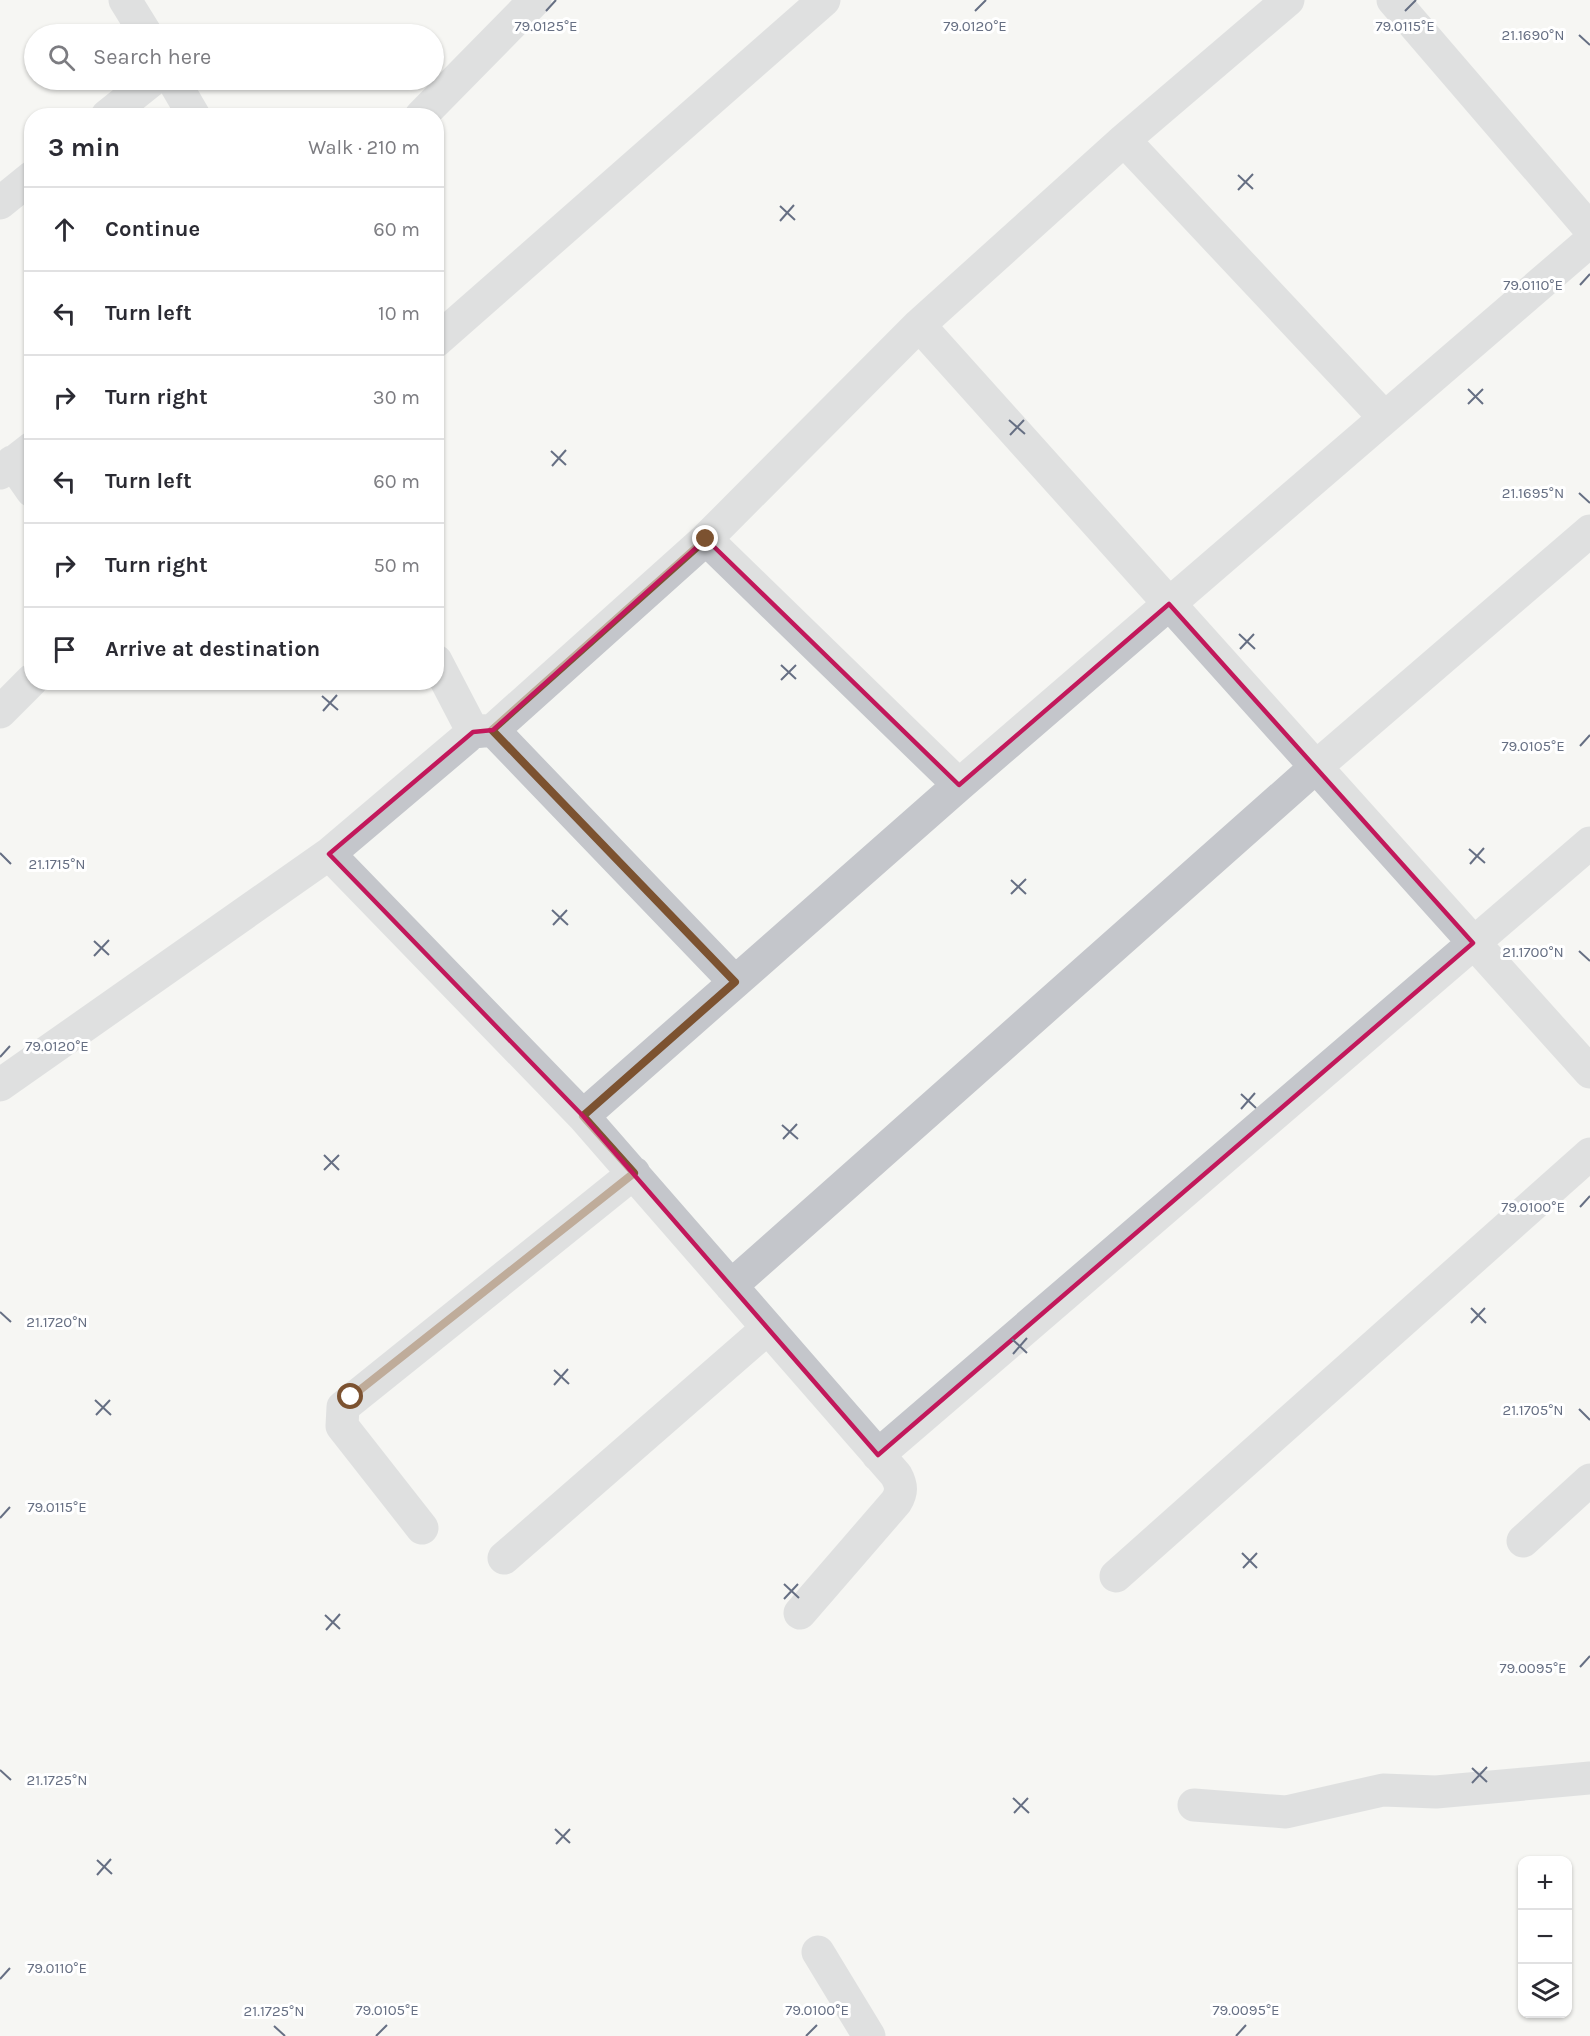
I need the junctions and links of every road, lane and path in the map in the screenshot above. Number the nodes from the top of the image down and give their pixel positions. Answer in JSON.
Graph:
{"nodes":[{"id":1,"x":125,"y":0,"type":"edge"},
{"id":2,"x":535,"y":0,"type":"edge"},
{"id":3,"x":824,"y":0,"type":"edge"},
{"id":4,"x":1288,"y":0,"type":"edge"},
{"id":5,"x":1393,"y":0,"type":"edge"},
{"id":6,"x":140,"y":24,"type":"edge"},
{"id":7,"x":140,"y":90,"type":"edge"},
{"id":8,"x":179,"y":90,"type":"edge"},
{"id":9,"x":117,"y":108,"type":"edge"},
{"id":10,"x":189,"y":108,"type":"edge"},
{"id":11,"x":429,"y":108,"type":"edge"},
{"id":12,"x":1124,"y":140,"type":"junction"},
{"id":13,"x":24,"y":184,"type":"edge"},
{"id":14,"x":0,"y":203,"type":"edge"},
{"id":15,"x":1590,"y":229,"type":"edge"},
{"id":16,"x":1590,"y":241,"type":"edge"},
{"id":17,"x":919,"y":325,"type":"junction"},
{"id":18,"x":444,"y":334,"type":"edge"},
{"id":19,"x":1384,"y":417,"type":"junction"},
{"id":20,"x":15,"y":461,"type":"edge"},
{"id":21,"x":24,"y":476,"type":"edge"},
{"id":22,"x":1590,"y":531,"type":"edge"},
{"id":23,"x":706,"y":539,"type":"junction"},
{"id":24,"x":1169,"y":604,"type":"junction"},
{"id":25,"x":444,"y":673,"type":"edge"},
{"id":26,"x":24,"y":688,"type":"edge"},
{"id":27,"x":0,"y":712,"type":"edge"},
{"id":28,"x":483,"y":731,"type":"junction"},
{"id":29,"x":1317,"y":766,"type":"junction"},
{"id":30,"x":958,"y":785,"type":"junction"},
{"id":31,"x":1590,"y":843,"type":"edge"},
{"id":32,"x":329,"y":854,"type":"junction"},
{"id":33,"x":1473,"y":943,"type":"junction"},
{"id":34,"x":735,"y":982,"type":"junction"},
{"id":35,"x":1590,"y":1072,"type":"edge"},
{"id":36,"x":0,"y":1085,"type":"edge"},
{"id":37,"x":583,"y":1116,"type":"junction"},
{"id":38,"x":1590,"y":1154,"type":"edge"},
{"id":39,"x":634,"y":1173,"type":"junction"},
{"id":40,"x":731,"y":1286,"type":"junction"},
{"id":41,"x":768,"y":1328,"type":"junction"},
{"id":42,"x":878,"y":1455,"type":"junction"},
{"id":43,"x":1590,"y":1480,"type":"edge"},
{"id":44,"x":422,"y":1528,"type":"dead end"},
{"id":45,"x":1523,"y":1541,"type":"dead end"},
{"id":46,"x":504,"y":1558,"type":"dead end"},
{"id":47,"x":1116,"y":1576,"type":"dead end"},
{"id":48,"x":800,"y":1613,"type":"dead end"},
{"id":49,"x":1590,"y":1778,"type":"edge"},
{"id":50,"x":1194,"y":1805,"type":"dead end"},
{"id":51,"x":818,"y":1952,"type":"dead end"},
{"id":52,"x":869,"y":2036,"type":"edge"}],
"edges":[{"from":1,"to":6,"type":"street"},
{"from":2,"to":11,"type":"street"},
{"from":3,"to":18,"type":"street"},
{"from":4,"to":12,"type":"street"},
{"from":5,"to":15,"type":"street"},
{"from":7,"to":9,"type":"street"},
{"from":8,"to":10,"type":"street"},
{"from":12,"to":17,"type":"street"},
{"from":12,"to":19,"type":"street"},
{"from":13,"to":14,"type":"street"},
{"from":16,"to":19,"type":"street"},
{"from":17,"to":23,"type":"street"},
{"from":17,"to":24,"type":"street"},
{"from":19,"to":24,"type":"street"},
{"from":20,"to":21,"type":"street"},
{"from":22,"to":29,"type":"street"},
{"from":23,"to":28,"type":"street"},
{"from":23,"to":30,"type":"street"},
{"from":24,"to":29,"type":"street"},
{"from":24,"to":30,"type":"street"},
{"from":25,"to":28,"type":"street"},
{"from":26,"to":27,"type":"street"},
{"from":28,"to":32,"type":"street"},
{"from":28,"to":34,"type":"street"},
{"from":29,"to":33,"type":"street"},
{"from":29,"to":40,"type":"street"},
{"from":30,"to":34,"type":"street"},
{"from":31,"to":33,"type":"street"},
{"from":32,"to":36,"type":"street"},
{"from":32,"to":37,"type":"street"},
{"from":33,"to":35,"type":"street"},
{"from":33,"to":42,"type":"street"},
{"from":34,"to":37,"type":"street"},
{"from":37,"to":39,"type":"street"},
{"from":38,"to":47,"type":"street"},
{"from":39,"to":40,"type":"street"},
{"from":39,"to":44,"type":"street"},
{"from":40,"to":41,"type":"street"},
{"from":41,"to":42,"type":"street"},
{"from":41,"to":46,"type":"street"},
{"from":42,"to":48,"type":"street"},
{"from":43,"to":45,"type":"street"},
{"from":49,"to":50,"type":"street"},
{"from":51,"to":52,"type":"street"}]}
